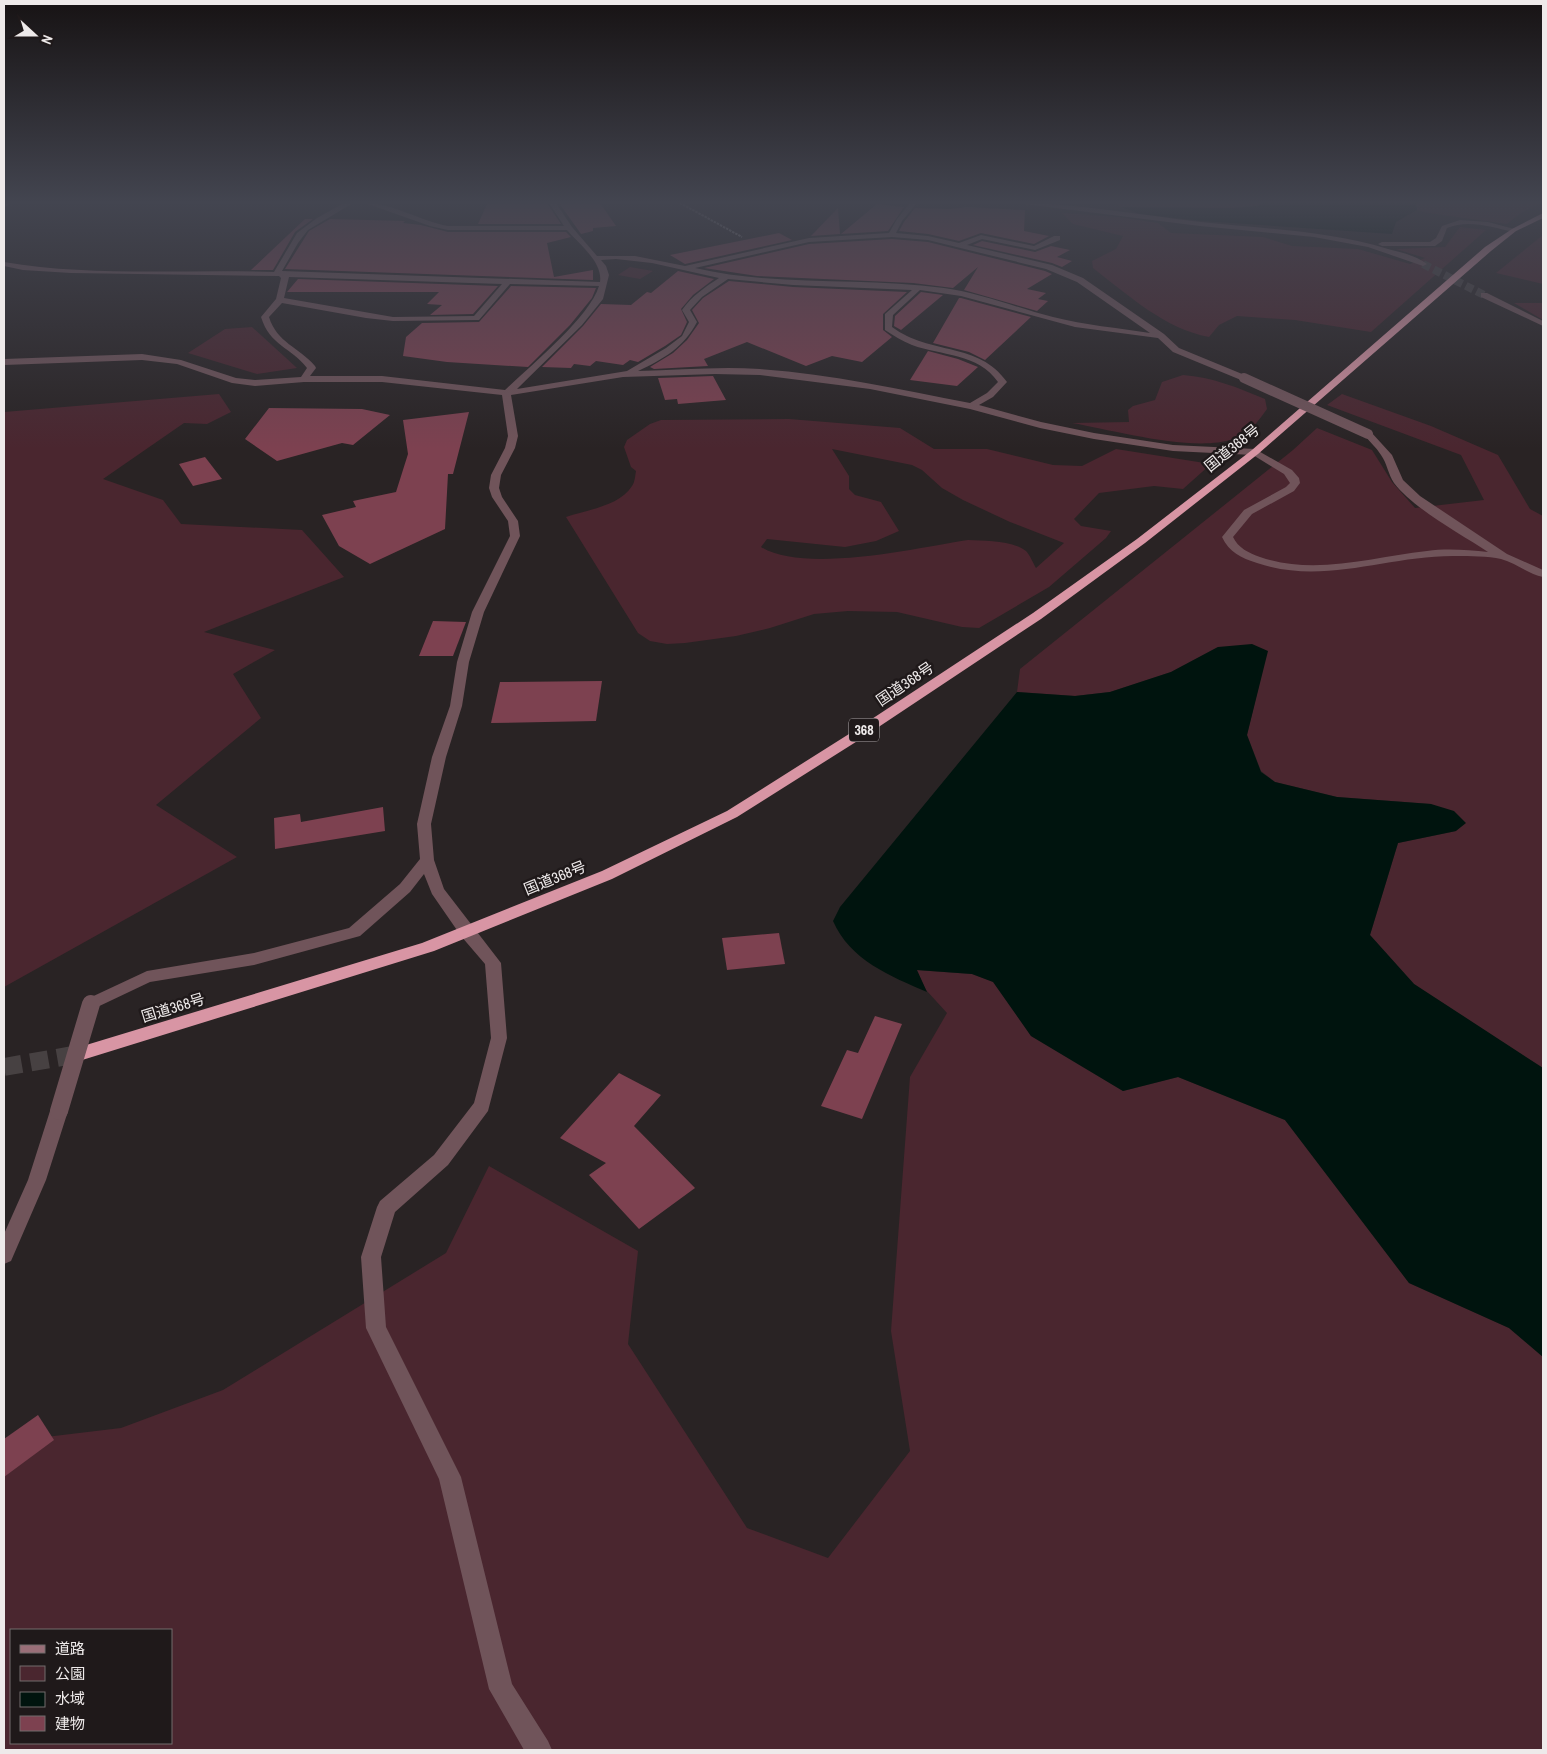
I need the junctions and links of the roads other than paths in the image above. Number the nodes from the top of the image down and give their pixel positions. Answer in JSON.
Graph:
{"nodes":[{"id":1,"x":604,"y":284,"type":"edge"},
{"id":2,"x":284,"y":285,"type":"edge"},
{"id":3,"x":505,"y":285,"type":"edge"},
{"id":4,"x":712,"y":285,"type":"edge"},
{"id":5,"x":867,"y":285,"type":"edge"},
{"id":6,"x":1087,"y":285,"type":"edge"},
{"id":7,"x":1447,"y":285,"type":"edge"},
{"id":8,"x":918,"y":288,"type":"junction"},
{"id":9,"x":1484,"y":295,"type":"tunnel mouth"},
{"id":10,"x":280,"y":300,"type":"junction"},
{"id":11,"x":1543,"y":324,"type":"edge"},
{"id":12,"x":1161,"y":336,"type":"junction"},
{"id":13,"x":4,"y":362,"type":"edge"},
{"id":14,"x":627,"y":374,"type":"junction"},
{"id":15,"x":304,"y":379,"type":"junction"},
{"id":16,"x":507,"y":393,"type":"junction"},
{"id":17,"x":971,"y":406,"type":"junction"},
{"id":18,"x":1255,"y":452,"type":"junction"},
{"id":19,"x":1503,"y":556,"type":"junction"},
{"id":20,"x":1543,"y":574,"type":"edge"},
{"id":21,"x":427,"y":860,"type":"junction"},
{"id":22,"x":467,"y":932,"type":"junction"},
{"id":23,"x":78,"y":1054,"type":"tunnel mouth"},
{"id":24,"x":4,"y":1254,"type":"edge"},
{"id":25,"x":539,"y":1750,"type":"edge"}],
"edges":[{"from":1,"to":16,"type":"street"},
{"from":2,"to":10,"type":"street"},
{"from":3,"to":10,"type":"street"},
{"from":4,"to":14,"type":"street"},
{"from":5,"to":8,"type":"street"},
{"from":6,"to":12,"type":"street"},
{"from":7,"to":18,"type":"highway","name":"国道368号","number":"368"},
{"from":8,"to":12,"type":"street"},
{"from":8,"to":17,"type":"street"},
{"from":9,"to":11,"type":"street"},
{"from":10,"to":15,"type":"street"},
{"from":12,"to":19,"type":"street","bridge":true},
{"from":13,"to":15,"type":"street"},
{"from":14,"to":16,"type":"street"},
{"from":14,"to":17,"type":"street"},
{"from":15,"to":16,"type":"street"},
{"from":16,"to":21,"type":"street"},
{"from":17,"to":18,"type":"street"},
{"from":18,"to":19,"type":"street"},
{"from":18,"to":22,"type":"highway","name":"国道368号","number":"368"},
{"from":19,"to":20,"type":"street"},
{"from":21,"to":22,"type":"street"},
{"from":21,"to":24,"type":"street","bridge":true},
{"from":22,"to":23,"type":"highway","name":"国道368号","number":"368"},
{"from":22,"to":25,"type":"street"}]}
